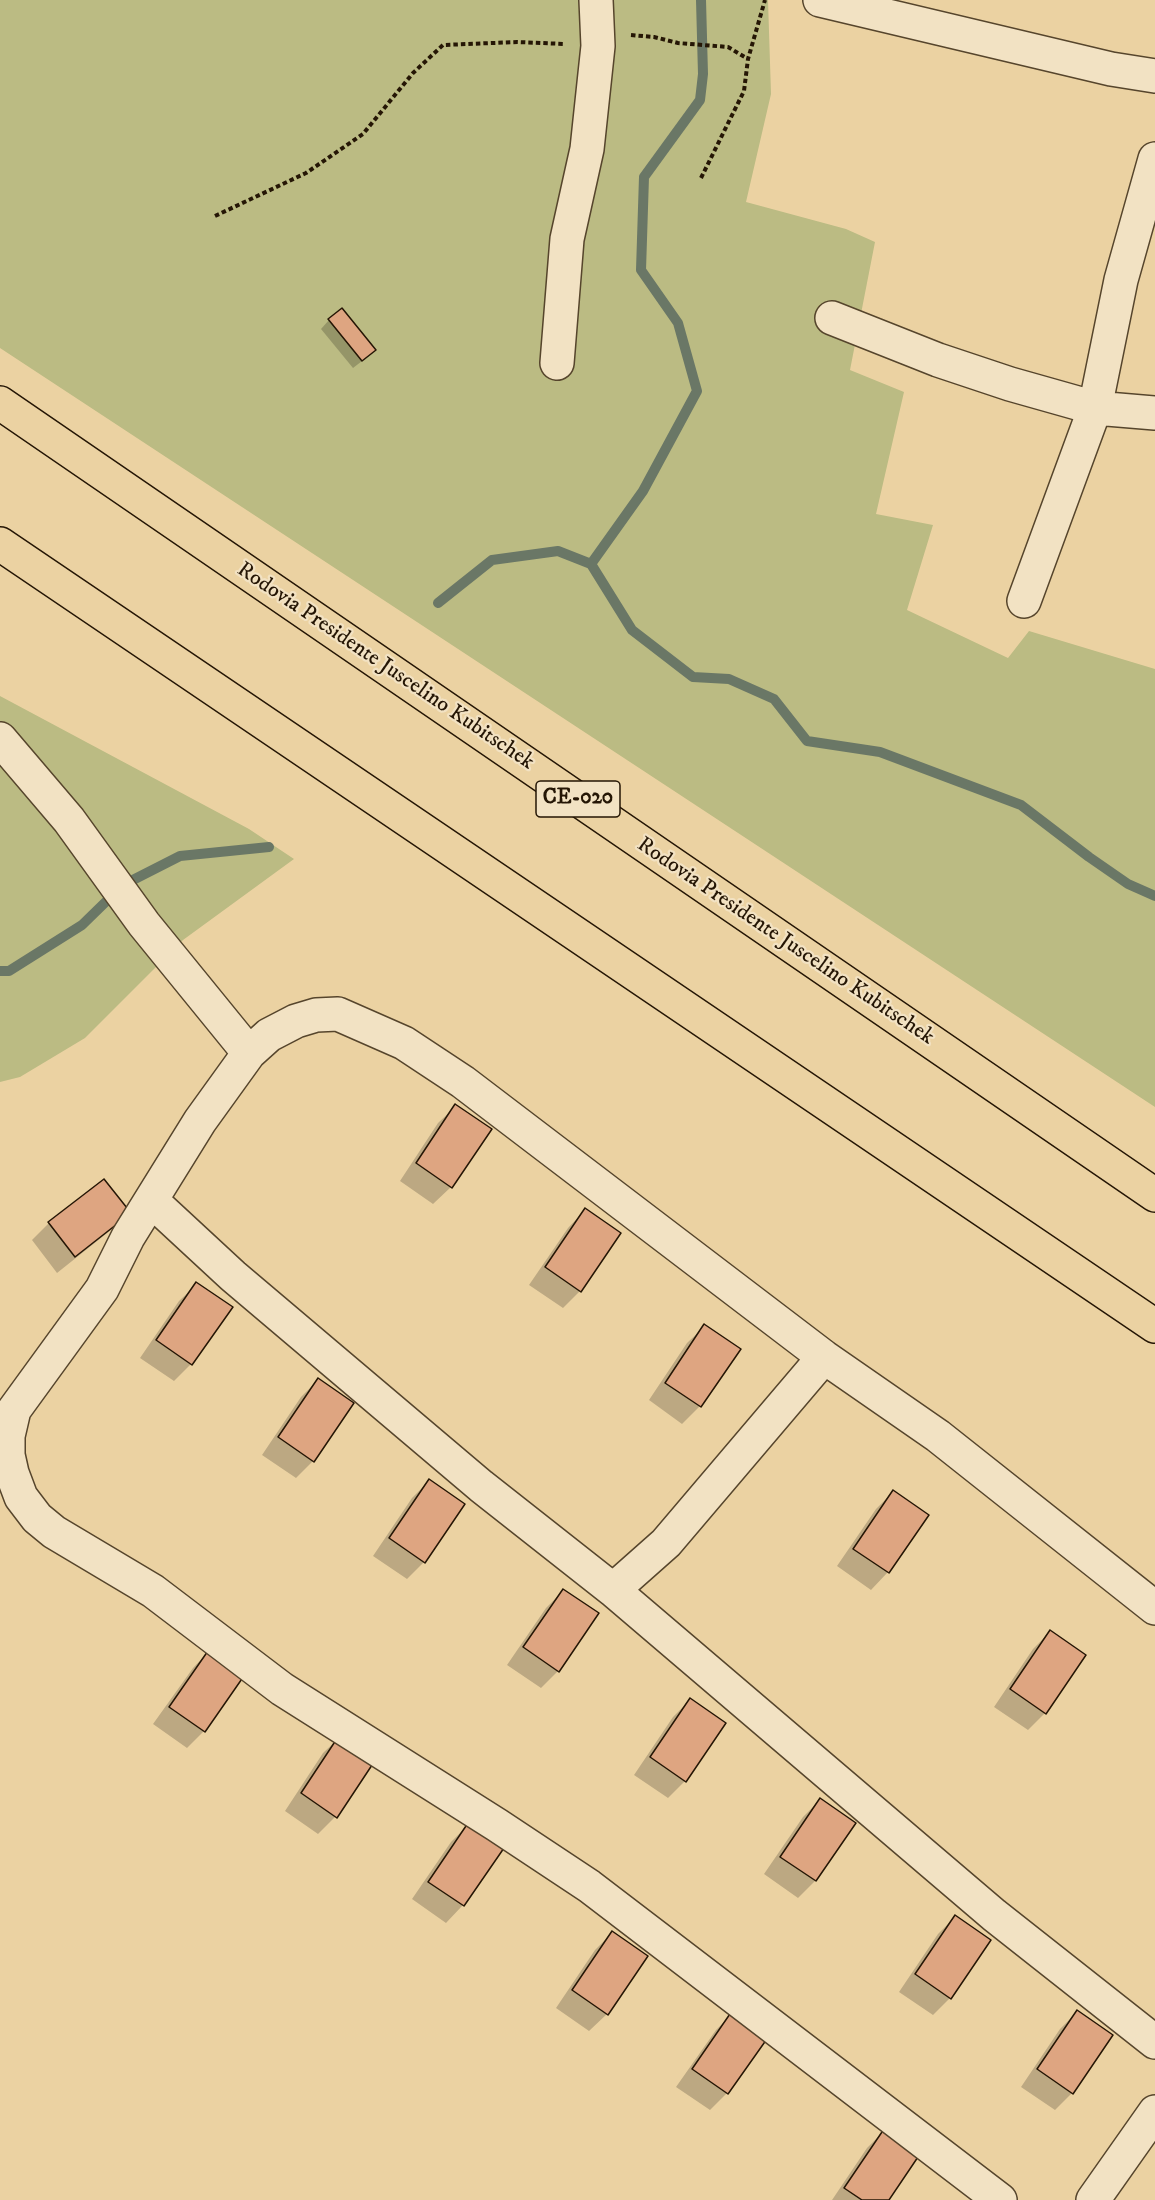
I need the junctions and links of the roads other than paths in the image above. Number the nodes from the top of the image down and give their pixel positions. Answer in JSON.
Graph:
{"nodes":[{"id":1,"x":596,"y":0,"type":"edge"},
{"id":2,"x":819,"y":0,"type":"edge"},
{"id":3,"x":1155,"y":76,"type":"edge"},
{"id":4,"x":1155,"y":159,"type":"edge"},
{"id":5,"x":832,"y":318,"type":"dead end"},
{"id":6,"x":556,"y":363,"type":"dead end"},
{"id":7,"x":0,"y":403,"type":"edge"},
{"id":8,"x":1095,"y":408,"type":"junction"},
{"id":9,"x":1155,"y":413,"type":"edge"},
{"id":10,"x":0,"y":544,"type":"edge"},
{"id":11,"x":1024,"y":601,"type":"dead end"},
{"id":12,"x":0,"y":739,"type":"edge"},
{"id":13,"x":249,"y":1053,"type":"junction"},
{"id":14,"x":1155,"y":1195,"type":"edge"},
{"id":15,"x":152,"y":1201,"type":"junction"},
{"id":16,"x":1155,"y":1326,"type":"edge"},
{"id":17,"x":824,"y":1358,"type":"junction"},
{"id":18,"x":612,"y":1590,"type":"junction"},
{"id":19,"x":1155,"y":1608,"type":"edge"},
{"id":20,"x":1155,"y":2042,"type":"edge"},
{"id":21,"x":1155,"y":2112,"type":"edge"},
{"id":22,"x":1000,"y":2200,"type":"edge"},
{"id":23,"x":1093,"y":2200,"type":"edge"}],
"edges":[{"from":1,"to":6,"type":"street"},
{"from":2,"to":3,"type":"street"},
{"from":4,"to":8,"type":"street"},
{"from":5,"to":8,"type":"street"},
{"from":7,"to":14,"type":"highway","name":"Rodovia Presidente Juscelino Kubitschek","number":"CE-020"},
{"from":8,"to":9,"type":"street"},
{"from":8,"to":11,"type":"street"},
{"from":10,"to":16,"type":"highway"},
{"from":12,"to":13,"type":"street"},
{"from":13,"to":15,"type":"street"},
{"from":13,"to":17,"type":"street"},
{"from":15,"to":18,"type":"street"},
{"from":15,"to":22,"type":"street"},
{"from":17,"to":18,"type":"street"},
{"from":17,"to":19,"type":"street"},
{"from":18,"to":20,"type":"street"},
{"from":21,"to":23,"type":"street"}]}
